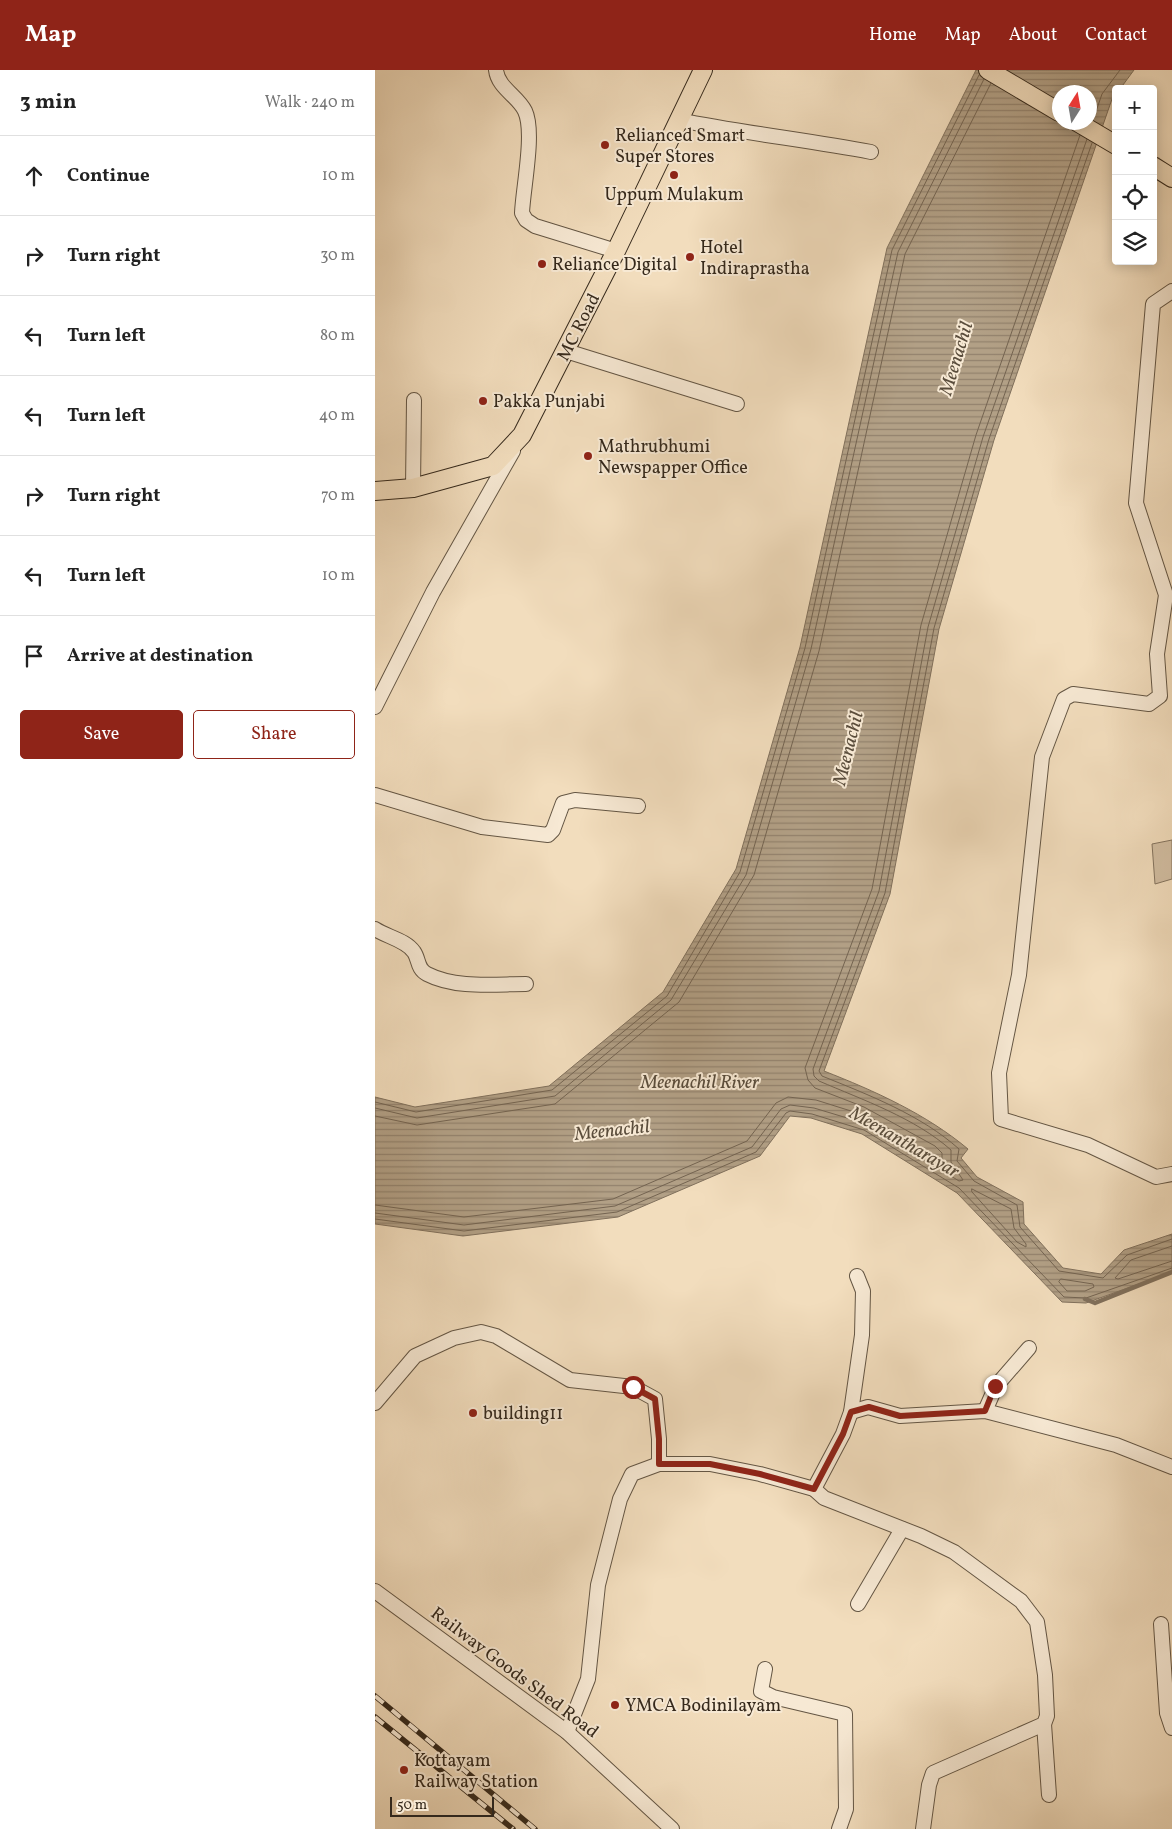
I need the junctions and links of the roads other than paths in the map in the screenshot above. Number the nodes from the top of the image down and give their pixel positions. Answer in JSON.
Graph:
{"nodes":[{"id":1,"x":496,"y":70,"type":"edge"},
{"id":2,"x":703,"y":70,"type":"edge"},
{"id":3,"x":988,"y":70,"type":"edge"},
{"id":4,"x":1052,"y":108,"type":"edge"},
{"id":5,"x":679,"y":120,"type":"junction"},
{"id":6,"x":1090,"y":130,"type":"edge"},
{"id":7,"x":1112,"y":144,"type":"edge"},
{"id":8,"x":871,"y":152,"type":"dead end"},
{"id":9,"x":1157,"y":169,"type":"edge"},
{"id":10,"x":1172,"y":178,"type":"edge"},
{"id":11,"x":616,"y":251,"type":"junction"},
{"id":12,"x":1172,"y":291,"type":"edge"},
{"id":13,"x":566,"y":351,"type":"junction"},
{"id":14,"x":414,"y":400,"type":"dead end"},
{"id":15,"x":737,"y":404,"type":"dead end"},
{"id":16,"x":522,"y":435,"type":"junction"},
{"id":17,"x":413,"y":488,"type":"junction"},
{"id":18,"x":375,"y":491,"type":"edge"},
{"id":19,"x":375,"y":707,"type":"edge"},
{"id":20,"x":375,"y":795,"type":"edge"},
{"id":21,"x":638,"y":806,"type":"dead end"},
{"id":22,"x":375,"y":929,"type":"edge"},
{"id":23,"x":526,"y":984,"type":"dead end"},
{"id":24,"x":1172,"y":1174,"type":"edge"},
{"id":25,"x":857,"y":1276,"type":"dead end"},
{"id":26,"x":1029,"y":1348,"type":"dead end"},
{"id":27,"x":375,"y":1403,"type":"edge"},
{"id":28,"x":985,"y":1411,"type":"junction"},
{"id":29,"x":851,"y":1412,"type":"junction"},
{"id":30,"x":659,"y":1464,"type":"junction"},
{"id":31,"x":1172,"y":1467,"type":"edge"},
{"id":32,"x":814,"y":1489,"type":"junction"},
{"id":33,"x":902,"y":1529,"type":"junction"},
{"id":34,"x":375,"y":1591,"type":"edge"},
{"id":35,"x":858,"y":1604,"type":"dead end"},
{"id":36,"x":1161,"y":1624,"type":"dead end"},
{"id":37,"x":765,"y":1669,"type":"dead end"},
{"id":38,"x":1044,"y":1724,"type":"junction"},
{"id":39,"x":1172,"y":1728,"type":"edge"},
{"id":40,"x":567,"y":1732,"type":"junction"},
{"id":41,"x":1049,"y":1795,"type":"dead end"},
{"id":42,"x":671,"y":1829,"type":"edge"},
{"id":43,"x":839,"y":1829,"type":"edge"},
{"id":44,"x":923,"y":1829,"type":"edge"}],
"edges":[{"from":1,"to":11,"type":"street"},
{"from":2,"to":5,"type":"main road","name":"MC Road"},
{"from":3,"to":4,"type":"main road"},
{"from":5,"to":8,"type":"street"},
{"from":5,"to":11,"type":"main road","name":"MC Road"},
{"from":6,"to":7,"type":"main road"},
{"from":9,"to":10,"type":"main road"},
{"from":11,"to":13,"type":"main road","name":"MC Road"},
{"from":12,"to":24,"type":"street"},
{"from":13,"to":15,"type":"street"},
{"from":13,"to":16,"type":"main road","name":"MC Road"},
{"from":14,"to":17,"type":"street"},
{"from":16,"to":17,"type":"main road","name":"MC Road"},
{"from":16,"to":19,"type":"street"},
{"from":17,"to":18,"type":"main road","name":"MC Road"},
{"from":20,"to":21,"type":"street"},
{"from":22,"to":23,"type":"street"},
{"from":25,"to":29,"type":"street"},
{"from":26,"to":28,"type":"street"},
{"from":27,"to":30,"type":"street"},
{"from":28,"to":29,"type":"street"},
{"from":28,"to":31,"type":"street"},
{"from":29,"to":32,"type":"street"},
{"from":30,"to":32,"type":"street"},
{"from":30,"to":40,"type":"street"},
{"from":32,"to":33,"type":"street"},
{"from":33,"to":35,"type":"street"},
{"from":33,"to":38,"type":"street"},
{"from":34,"to":40,"type":"street","name":"Railway Goods Shed Road"},
{"from":36,"to":39,"type":"street"},
{"from":37,"to":43,"type":"street"},
{"from":38,"to":41,"type":"street"},
{"from":38,"to":44,"type":"street"},
{"from":40,"to":42,"type":"street","name":"Railway Goods Shed Road"}]}
